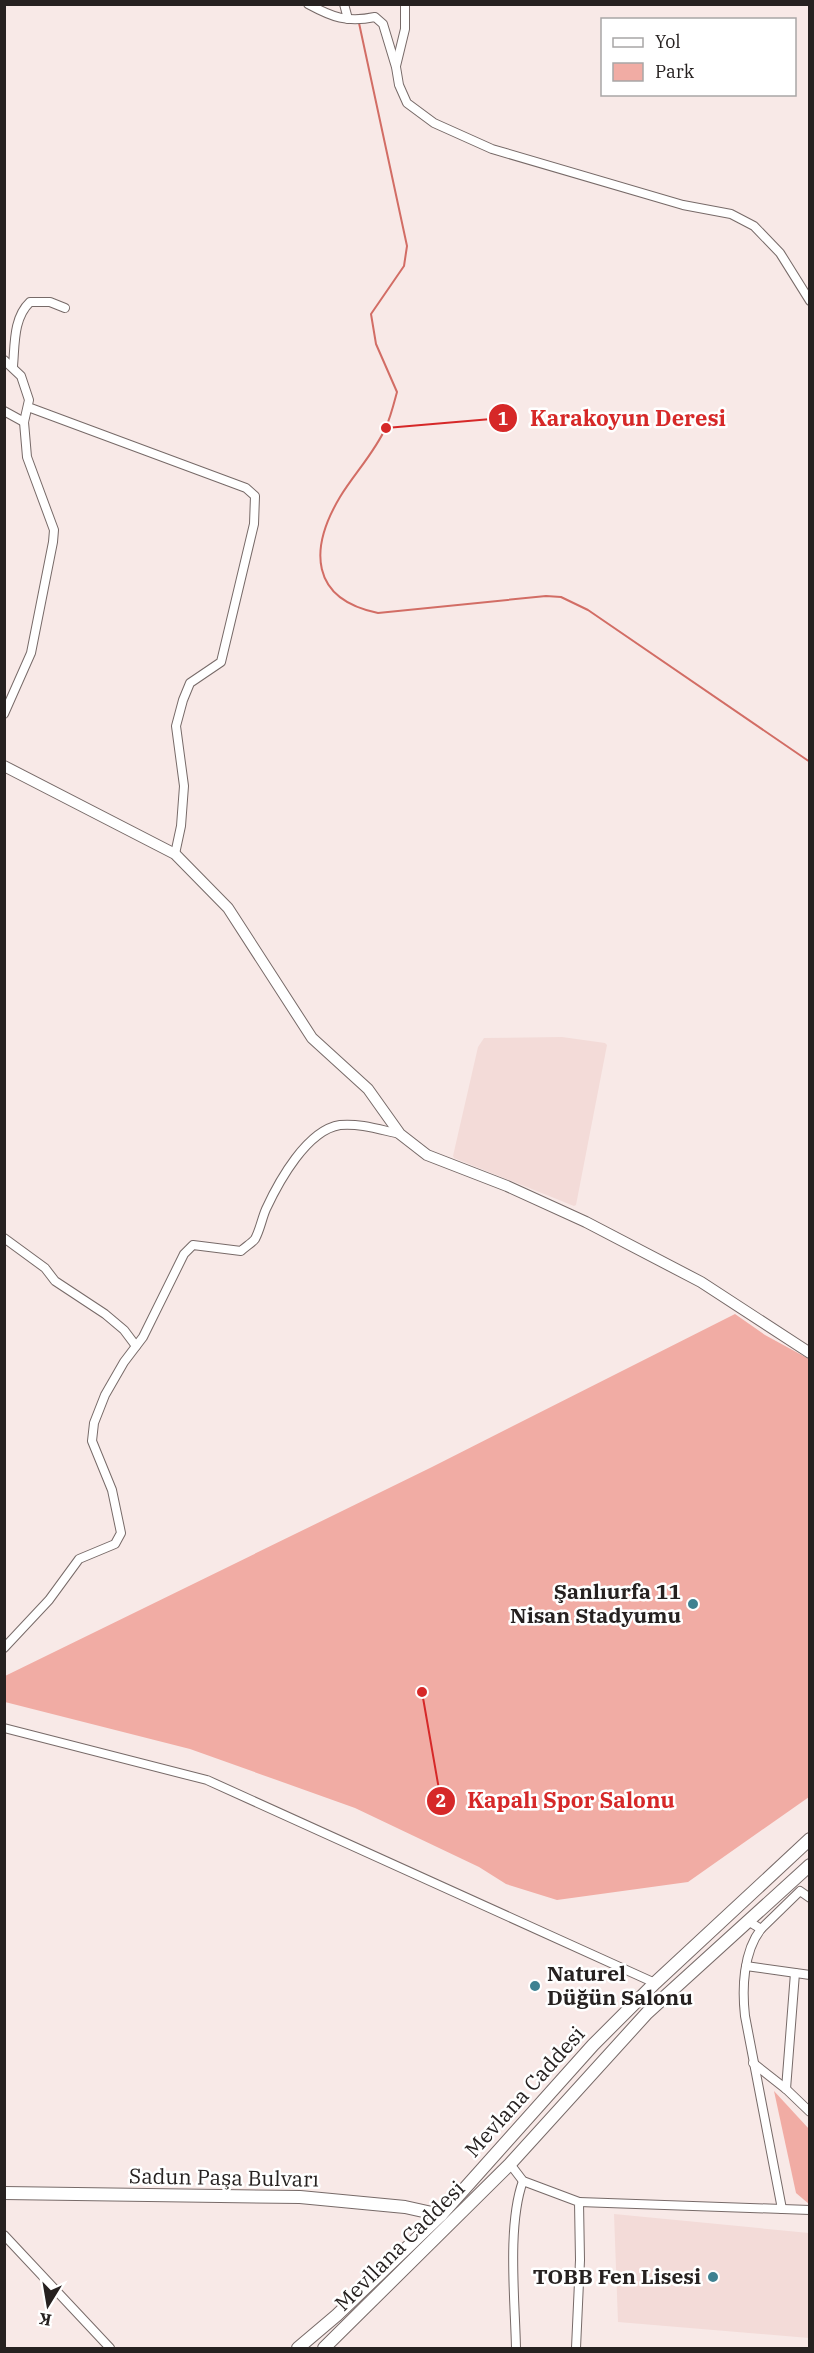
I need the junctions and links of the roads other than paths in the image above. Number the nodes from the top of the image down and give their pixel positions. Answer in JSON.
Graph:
{"nodes":[{"id":1,"x":308,"y":4,"type":"edge"},
{"id":2,"x":344,"y":4,"type":"edge"},
{"id":3,"x":405,"y":4,"type":"edge"},
{"id":4,"x":348,"y":19,"type":"junction"},
{"id":5,"x":396,"y":67,"type":"junction"},
{"id":6,"x":810,"y":301,"type":"edge"},
{"id":7,"x":65,"y":308,"type":"dead end"},
{"id":8,"x":4,"y":360,"type":"edge"},
{"id":9,"x":13,"y":366,"type":"junction"},
{"id":10,"x":28,"y":407,"type":"junction"},
{"id":11,"x":4,"y":411,"type":"edge"},
{"id":12,"x":24,"y":422,"type":"junction"},
{"id":13,"x":4,"y":714,"type":"edge"},
{"id":14,"x":4,"y":766,"type":"edge"},
{"id":15,"x":175,"y":854,"type":"junction"},
{"id":16,"x":400,"y":1134,"type":"junction"},
{"id":17,"x":4,"y":1238,"type":"edge"},
{"id":18,"x":136,"y":1346,"type":"junction"},
{"id":19,"x":810,"y":1353,"type":"edge"},
{"id":20,"x":4,"y":1648,"type":"edge"},
{"id":21,"x":4,"y":1728,"type":"edge"},
{"id":22,"x":810,"y":1839,"type":"edge"},
{"id":23,"x":810,"y":1865,"type":"edge"},
{"id":24,"x":810,"y":1898,"type":"edge"},
{"id":25,"x":748,"y":1921,"type":"junction"},
{"id":26,"x":761,"y":1929,"type":"junction"},
{"id":27,"x":747,"y":1966,"type":"junction"},
{"id":28,"x":795,"y":1973,"type":"junction"},
{"id":29,"x":809,"y":1973,"type":"edge"},
{"id":30,"x":655,"y":1983,"type":"junction"},
{"id":31,"x":753,"y":2063,"type":"junction"},
{"id":32,"x":786,"y":2089,"type":"junction"},
{"id":33,"x":810,"y":2112,"type":"edge"},
{"id":34,"x":510,"y":2164,"type":"junction"},
{"id":35,"x":523,"y":2181,"type":"junction"},
{"id":36,"x":4,"y":2193,"type":"edge"},
{"id":37,"x":579,"y":2202,"type":"junction"},
{"id":38,"x":782,"y":2209,"type":"junction"},
{"id":39,"x":810,"y":2210,"type":"edge"},
{"id":40,"x":441,"y":2215,"type":"junction"},
{"id":41,"x":4,"y":2235,"type":"edge"},
{"id":42,"x":110,"y":2349,"type":"edge"},
{"id":43,"x":298,"y":2349,"type":"edge"},
{"id":44,"x":324,"y":2349,"type":"edge"},
{"id":45,"x":516,"y":2349,"type":"edge"},
{"id":46,"x":576,"y":2349,"type":"edge"}],
"edges":[{"from":1,"to":4,"type":"street"},
{"from":2,"to":4,"type":"street"},
{"from":3,"to":5,"type":"street"},
{"from":4,"to":5,"type":"street"},
{"from":5,"to":6,"type":"street"},
{"from":7,"to":9,"type":"street"},
{"from":8,"to":9,"type":"street"},
{"from":9,"to":10,"type":"street"},
{"from":10,"to":12,"type":"street"},
{"from":10,"to":15,"type":"street"},
{"from":11,"to":12,"type":"street"},
{"from":12,"to":13,"type":"street"},
{"from":14,"to":15,"type":"street"},
{"from":15,"to":16,"type":"street"},
{"from":16,"to":18,"type":"street"},
{"from":16,"to":19,"type":"street"},
{"from":17,"to":18,"type":"street"},
{"from":18,"to":20,"type":"street"},
{"from":21,"to":30,"type":"street"},
{"from":22,"to":30,"type":"main road","name":"Mevlana Caddesi"},
{"from":23,"to":25,"type":"main road","name":"Mevllana Caddesi"},
{"from":24,"to":26,"type":"street"},
{"from":25,"to":26,"type":"street"},
{"from":25,"to":34,"type":"main road","name":"Mevllana Caddesi"},
{"from":26,"to":27,"type":"street"},
{"from":27,"to":28,"type":"street"},
{"from":27,"to":31,"type":"street"},
{"from":28,"to":29,"type":"street"},
{"from":28,"to":32,"type":"street"},
{"from":30,"to":40,"type":"main road","name":"Mevlana Caddesi"},
{"from":31,"to":32,"type":"street"},
{"from":31,"to":38,"type":"street"},
{"from":32,"to":33,"type":"street"},
{"from":34,"to":35,"type":"street"},
{"from":34,"to":44,"type":"main road","name":"Mevllana Caddesi"},
{"from":35,"to":37,"type":"street"},
{"from":35,"to":45,"type":"street"},
{"from":36,"to":40,"type":"main road","name":"Sadun Paşa Bulvarı"},
{"from":37,"to":38,"type":"street"},
{"from":37,"to":46,"type":"street"},
{"from":38,"to":39,"type":"street"},
{"from":40,"to":43,"type":"main road","name":"Mevlana Caddesi"},
{"from":41,"to":42,"type":"street"}]}
